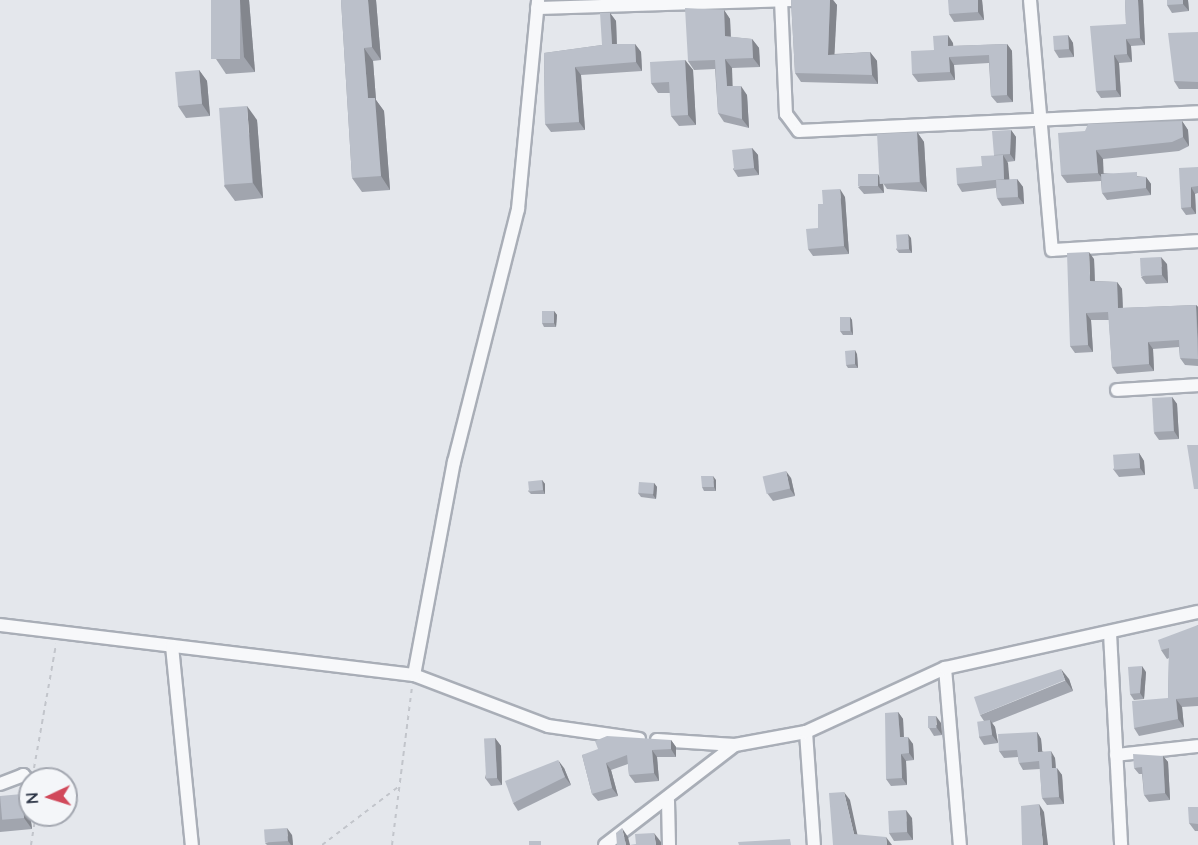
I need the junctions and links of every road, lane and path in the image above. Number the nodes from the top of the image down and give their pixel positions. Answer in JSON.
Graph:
{"nodes":[{"id":1,"x":781,"y":0,"type":"edge"},
{"id":2,"x":794,"y":0,"type":"edge"},
{"id":3,"x":1030,"y":0,"type":"edge"},
{"id":4,"x":537,"y":4,"type":"edge"},
{"id":5,"x":1198,"y":112,"type":"edge"},
{"id":6,"x":1042,"y":122,"type":"junction"},
{"id":7,"x":1198,"y":241,"type":"edge"},
{"id":8,"x":1198,"y":385,"type":"edge"},
{"id":9,"x":1116,"y":390,"type":"dead end"},
{"id":10,"x":1198,"y":612,"type":"edge"},
{"id":11,"x":0,"y":624,"type":"edge"},
{"id":12,"x":58,"y":632,"type":"junction"},
{"id":13,"x":1110,"y":633,"type":"junction"},
{"id":14,"x":172,"y":646,"type":"junction"},
{"id":15,"x":945,"y":668,"type":"junction"},
{"id":16,"x":414,"y":675,"type":"junction"},
{"id":17,"x":806,"y":732,"type":"junction"},
{"id":18,"x":735,"y":745,"type":"junction"},
{"id":19,"x":1198,"y":746,"type":"edge"},
{"id":20,"x":1116,"y":755,"type":"junction"},
{"id":21,"x":33,"y":767,"type":"edge"},
{"id":22,"x":18,"y":777,"type":"edge"},
{"id":23,"x":0,"y":784,"type":"edge"},
{"id":24,"x":399,"y":786,"type":"junction"},
{"id":25,"x":668,"y":801,"type":"junction"},
{"id":26,"x":34,"y":827,"type":"edge"},
{"id":27,"x":31,"y":845,"type":"edge"},
{"id":28,"x":192,"y":845,"type":"edge"},
{"id":29,"x":321,"y":845,"type":"edge"},
{"id":30,"x":392,"y":845,"type":"edge"},
{"id":31,"x":605,"y":845,"type":"edge"},
{"id":32,"x":669,"y":845,"type":"edge"},
{"id":33,"x":814,"y":845,"type":"edge"},
{"id":34,"x":960,"y":845,"type":"edge"},
{"id":35,"x":1121,"y":845,"type":"edge"}],
"edges":[{"from":1,"to":2,"type":"street"},
{"from":1,"to":4,"type":"street"},
{"from":1,"to":6,"type":"street"},
{"from":3,"to":6,"type":"street"},
{"from":4,"to":16,"type":"street"},
{"from":5,"to":6,"type":"street"},
{"from":6,"to":7,"type":"street"},
{"from":8,"to":9,"type":"street"},
{"from":10,"to":13,"type":"street"},
{"from":11,"to":12,"type":"street"},
{"from":12,"to":14,"type":"street"},
{"from":12,"to":21,"type":"path"},
{"from":13,"to":15,"type":"street"},
{"from":13,"to":20,"type":"street"},
{"from":14,"to":16,"type":"street"},
{"from":14,"to":28,"type":"street"},
{"from":15,"to":17,"type":"street"},
{"from":15,"to":34,"type":"street"},
{"from":16,"to":18,"type":"street"},
{"from":16,"to":24,"type":"path"},
{"from":17,"to":18,"type":"street"},
{"from":17,"to":33,"type":"street"},
{"from":18,"to":25,"type":"street"},
{"from":19,"to":20,"type":"street"},
{"from":20,"to":35,"type":"street"},
{"from":22,"to":23,"type":"street"},
{"from":24,"to":29,"type":"path"},
{"from":24,"to":30,"type":"path"},
{"from":25,"to":31,"type":"street"},
{"from":25,"to":32,"type":"street"},
{"from":26,"to":27,"type":"path"}]}
